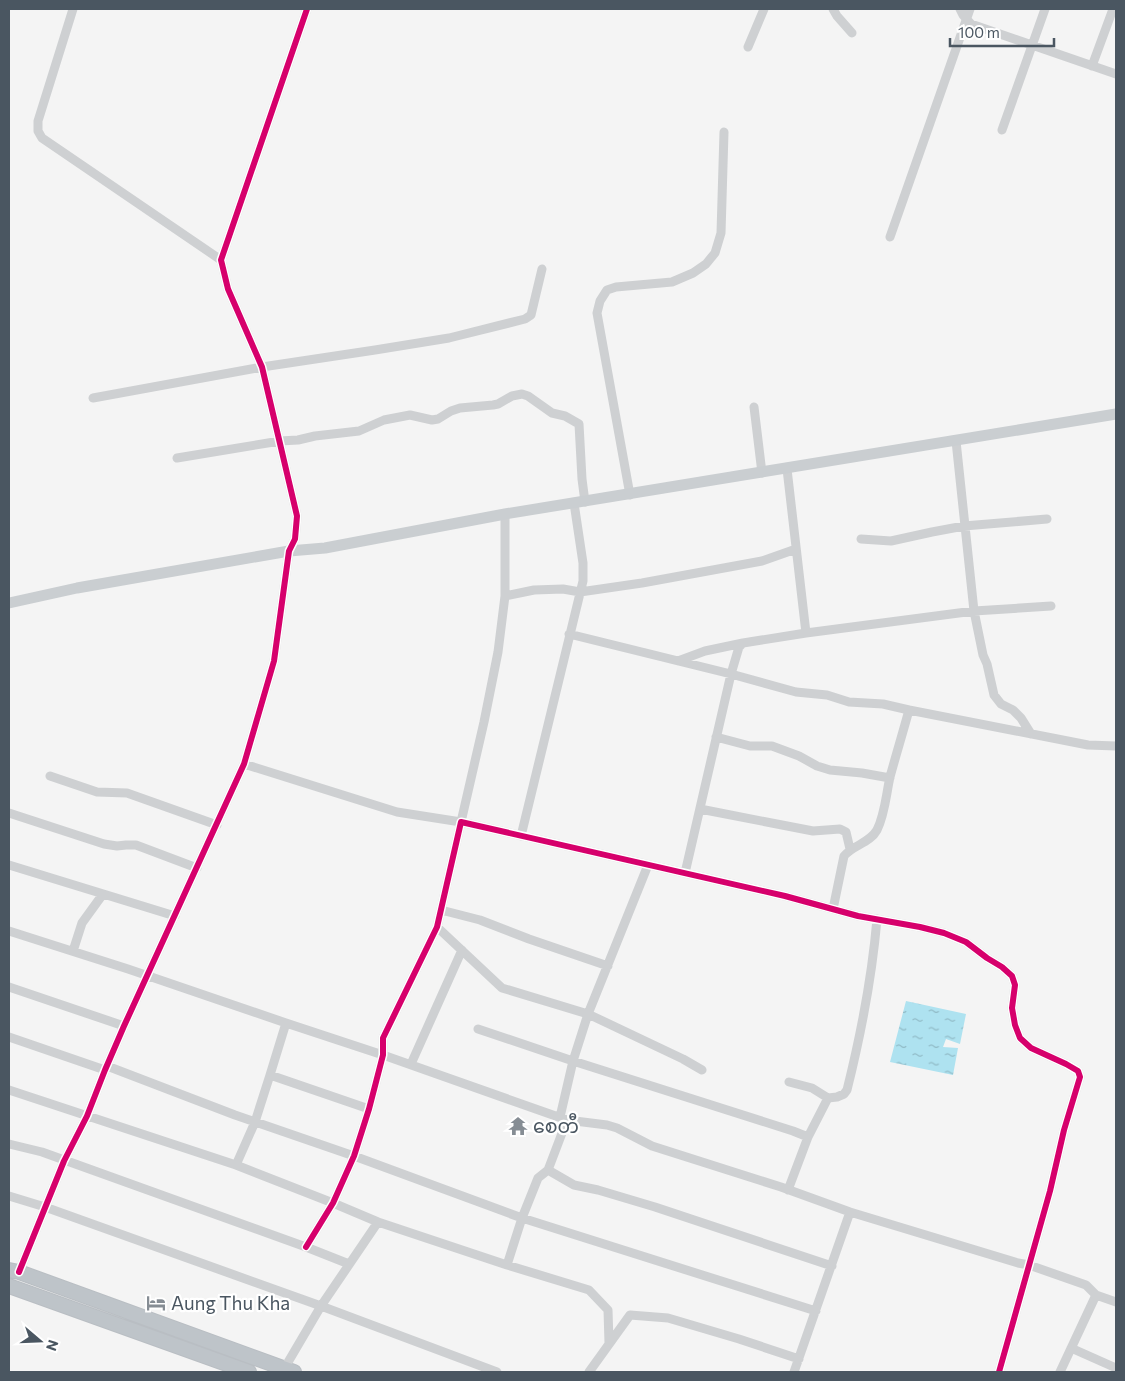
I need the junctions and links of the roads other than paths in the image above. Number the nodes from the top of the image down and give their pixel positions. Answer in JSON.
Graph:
{"nodes":[{"id":1,"x":73,"y":9,"type":"edge"},
{"id":2,"x":307,"y":9,"type":"edge"},
{"id":3,"x":764,"y":9,"type":"edge"},
{"id":4,"x":833,"y":9,"type":"edge"},
{"id":5,"x":960,"y":9,"type":"edge"},
{"id":6,"x":970,"y":9,"type":"edge"},
{"id":7,"x":1045,"y":9,"type":"edge"},
{"id":8,"x":1112,"y":9,"type":"edge"},
{"id":9,"x":966,"y":19,"type":"junction"},
{"id":10,"x":852,"y":33,"type":"dead end"},
{"id":11,"x":1032,"y":45,"type":"junction"},
{"id":12,"x":748,"y":47,"type":"dead end"},
{"id":13,"x":1092,"y":66,"type":"junction"},
{"id":14,"x":1116,"y":74,"type":"edge"},
{"id":15,"x":1002,"y":130,"type":"dead end"},
{"id":16,"x":724,"y":132,"type":"dead end"},
{"id":17,"x":890,"y":237,"type":"dead end"},
{"id":18,"x":221,"y":260,"type":"junction"},
{"id":19,"x":542,"y":269,"type":"dead end"},
{"id":20,"x":262,"y":367,"type":"junction"},
{"id":21,"x":93,"y":398,"type":"dead end"},
{"id":22,"x":754,"y":407,"type":"dead end"},
{"id":23,"x":1116,"y":414,"type":"edge"},
{"id":24,"x":280,"y":441,"type":"junction"},
{"id":25,"x":956,"y":441,"type":"junction"},
{"id":26,"x":177,"y":458,"type":"dead end"},
{"id":27,"x":787,"y":469,"type":"junction"},
{"id":28,"x":762,"y":473,"type":"junction"},
{"id":29,"x":630,"y":495,"type":"junction"},
{"id":30,"x":580,"y":502,"type":"junction"},
{"id":31,"x":505,"y":514,"type":"junction"},
{"id":32,"x":1047,"y":519,"type":"dead end"},
{"id":33,"x":964,"y":526,"type":"junction"},
{"id":34,"x":860,"y":539,"type":"dead end"},
{"id":35,"x":796,"y":549,"type":"junction"},
{"id":36,"x":289,"y":551,"type":"junction"},
{"id":37,"x":580,"y":592,"type":"junction"},
{"id":38,"x":505,"y":596,"type":"junction"},
{"id":39,"x":9,"y":603,"type":"edge"},
{"id":40,"x":1051,"y":606,"type":"dead end"},
{"id":41,"x":974,"y":611,"type":"junction"},
{"id":42,"x":806,"y":633,"type":"junction"},
{"id":43,"x":569,"y":634,"type":"junction"},
{"id":44,"x":742,"y":643,"type":"junction"},
{"id":45,"x":678,"y":661,"type":"junction"},
{"id":46,"x":731,"y":674,"type":"junction"},
{"id":47,"x":909,"y":710,"type":"junction"},
{"id":48,"x":1031,"y":734,"type":"junction"},
{"id":49,"x":716,"y":737,"type":"junction"},
{"id":50,"x":1116,"y":746,"type":"edge"},
{"id":51,"x":244,"y":764,"type":"junction"},
{"id":52,"x":50,"y":776,"type":"dead end"},
{"id":53,"x":890,"y":778,"type":"junction"},
{"id":54,"x":700,"y":809,"type":"junction"},
{"id":55,"x":9,"y":813,"type":"edge"},
{"id":56,"x":461,"y":822,"type":"junction"},
{"id":57,"x":216,"y":825,"type":"junction"},
{"id":58,"x":521,"y":836,"type":"junction"},
{"id":59,"x":850,"y":849,"type":"junction"},
{"id":60,"x":9,"y":865,"type":"edge"},
{"id":61,"x":648,"y":865,"type":"junction"},
{"id":62,"x":197,"y":868,"type":"junction"},
{"id":63,"x":685,"y":873,"type":"junction"},
{"id":64,"x":102,"y":894,"type":"junction"},
{"id":65,"x":440,"y":910,"type":"junction"},
{"id":66,"x":833,"y":910,"type":"junction"},
{"id":67,"x":175,"y":916,"type":"junction"},
{"id":68,"x":877,"y":919,"type":"junction"},
{"id":69,"x":437,"y":927,"type":"junction"},
{"id":70,"x":9,"y":931,"type":"edge"},
{"id":71,"x":462,"y":950,"type":"junction"},
{"id":72,"x":73,"y":951,"type":"junction"},
{"id":73,"x":608,"y":966,"type":"junction"},
{"id":74,"x":147,"y":976,"type":"junction"},
{"id":75,"x":9,"y":987,"type":"edge"},
{"id":76,"x":588,"y":1014,"type":"junction"},
{"id":77,"x":286,"y":1023,"type":"junction"},
{"id":78,"x":124,"y":1026,"type":"junction"},
{"id":79,"x":478,"y":1029,"type":"dead end"},
{"id":80,"x":9,"y":1037,"type":"edge"},
{"id":81,"x":383,"y":1054,"type":"junction"},
{"id":82,"x":573,"y":1061,"type":"junction"},
{"id":83,"x":410,"y":1064,"type":"junction"},
{"id":84,"x":106,"y":1068,"type":"junction"},
{"id":85,"x":702,"y":1070,"type":"dead end"},
{"id":86,"x":270,"y":1074,"type":"junction"},
{"id":87,"x":789,"y":1082,"type":"dead end"},
{"id":88,"x":9,"y":1090,"type":"edge"},
{"id":89,"x":828,"y":1098,"type":"junction"},
{"id":90,"x":368,"y":1109,"type":"junction"},
{"id":91,"x":87,"y":1116,"type":"junction"},
{"id":92,"x":563,"y":1118,"type":"junction"},
{"id":93,"x":255,"y":1122,"type":"junction"},
{"id":94,"x":808,"y":1137,"type":"junction"},
{"id":95,"x":9,"y":1144,"type":"edge"},
{"id":96,"x":354,"y":1156,"type":"junction"},
{"id":97,"x":64,"y":1160,"type":"junction"},
{"id":98,"x":236,"y":1165,"type":"junction"},
{"id":99,"x":548,"y":1170,"type":"junction"},
{"id":100,"x":788,"y":1190,"type":"junction"},
{"id":101,"x":9,"y":1196,"type":"edge"},
{"id":102,"x":333,"y":1202,"type":"junction"},
{"id":103,"x":45,"y":1207,"type":"junction"},
{"id":104,"x":850,"y":1212,"type":"junction"},
{"id":105,"x":522,"y":1218,"type":"junction"},
{"id":106,"x":378,"y":1222,"type":"junction"},
{"id":107,"x":306,"y":1247,"type":"junction"},
{"id":108,"x":349,"y":1264,"type":"junction"},
{"id":109,"x":506,"y":1265,"type":"junction"},
{"id":110,"x":1029,"y":1265,"type":"junction"},
{"id":111,"x":832,"y":1266,"type":"junction"},
{"id":112,"x":14,"y":1271,"type":"edge"},
{"id":113,"x":9,"y":1286,"type":"edge"},
{"id":114,"x":1096,"y":1295,"type":"junction"},
{"id":115,"x":1116,"y":1302,"type":"edge"},
{"id":116,"x":321,"y":1306,"type":"junction"},
{"id":117,"x":816,"y":1311,"type":"junction"},
{"id":118,"x":610,"y":1343,"type":"junction"},
{"id":119,"x":1071,"y":1348,"type":"junction"},
{"id":120,"x":799,"y":1359,"type":"junction"},
{"id":121,"x":1116,"y":1368,"type":"edge"},
{"id":122,"x":289,"y":1370,"type":"edge"},
{"id":123,"x":249,"y":1372,"type":"edge"},
{"id":124,"x":497,"y":1372,"type":"edge"},
{"id":125,"x":589,"y":1372,"type":"edge"},
{"id":126,"x":794,"y":1372,"type":"edge"},
{"id":127,"x":999,"y":1372,"type":"edge"},
{"id":128,"x":1060,"y":1372,"type":"edge"}],
"edges":[{"from":1,"to":18,"type":"street"},
{"from":2,"to":18,"type":"street"},
{"from":3,"to":12,"type":"street"},
{"from":4,"to":10,"type":"street"},
{"from":5,"to":9,"type":"street"},
{"from":6,"to":9,"type":"street"},
{"from":7,"to":11,"type":"street"},
{"from":8,"to":13,"type":"street"},
{"from":9,"to":11,"type":"street"},
{"from":9,"to":17,"type":"street"},
{"from":11,"to":13,"type":"street"},
{"from":11,"to":15,"type":"street"},
{"from":13,"to":14,"type":"street"},
{"from":16,"to":29,"type":"street"},
{"from":18,"to":20,"type":"street"},
{"from":19,"to":20,"type":"street"},
{"from":20,"to":21,"type":"street"},
{"from":20,"to":24,"type":"street"},
{"from":22,"to":28,"type":"street"},
{"from":23,"to":25,"type":"main road"},
{"from":24,"to":26,"type":"street"},
{"from":24,"to":30,"type":"street"},
{"from":24,"to":36,"type":"street"},
{"from":25,"to":27,"type":"main road"},
{"from":25,"to":33,"type":"street"},
{"from":27,"to":28,"type":"main road"},
{"from":27,"to":35,"type":"street"},
{"from":28,"to":29,"type":"main road"},
{"from":29,"to":30,"type":"main road"},
{"from":30,"to":31,"type":"main road"},
{"from":30,"to":37,"type":"street"},
{"from":31,"to":36,"type":"main road"},
{"from":31,"to":38,"type":"street"},
{"from":32,"to":33,"type":"street"},
{"from":33,"to":34,"type":"street"},
{"from":33,"to":41,"type":"street"},
{"from":35,"to":37,"type":"street"},
{"from":35,"to":42,"type":"street"},
{"from":36,"to":39,"type":"main road"},
{"from":36,"to":51,"type":"street"},
{"from":37,"to":38,"type":"street"},
{"from":37,"to":43,"type":"street"},
{"from":38,"to":56,"type":"street"},
{"from":40,"to":41,"type":"street"},
{"from":41,"to":42,"type":"street"},
{"from":41,"to":48,"type":"street"},
{"from":42,"to":44,"type":"street"},
{"from":43,"to":45,"type":"street"},
{"from":43,"to":58,"type":"street"},
{"from":44,"to":45,"type":"street"},
{"from":44,"to":46,"type":"street"},
{"from":45,"to":46,"type":"street"},
{"from":46,"to":47,"type":"street"},
{"from":46,"to":49,"type":"street"},
{"from":47,"to":48,"type":"street"},
{"from":47,"to":53,"type":"street"},
{"from":48,"to":50,"type":"street"},
{"from":49,"to":53,"type":"street"},
{"from":49,"to":54,"type":"street"},
{"from":51,"to":56,"type":"street"},
{"from":51,"to":57,"type":"street"},
{"from":52,"to":57,"type":"street"},
{"from":53,"to":59,"type":"street"},
{"from":54,"to":59,"type":"street"},
{"from":54,"to":63,"type":"street"},
{"from":55,"to":62,"type":"street"},
{"from":56,"to":58,"type":"street"},
{"from":56,"to":65,"type":"street"},
{"from":57,"to":62,"type":"street"},
{"from":58,"to":61,"type":"street"},
{"from":59,"to":66,"type":"street"},
{"from":60,"to":64,"type":"street"},
{"from":61,"to":63,"type":"street"},
{"from":61,"to":73,"type":"street"},
{"from":62,"to":67,"type":"street"},
{"from":63,"to":66,"type":"street"},
{"from":64,"to":67,"type":"street"},
{"from":64,"to":72,"type":"street"},
{"from":65,"to":69,"type":"street"},
{"from":65,"to":73,"type":"street"},
{"from":66,"to":68,"type":"street"},
{"from":67,"to":74,"type":"street"},
{"from":68,"to":89,"type":"street"},
{"from":68,"to":110,"type":"street"},
{"from":69,"to":71,"type":"street"},
{"from":69,"to":81,"type":"street"},
{"from":70,"to":72,"type":"street"},
{"from":71,"to":76,"type":"street"},
{"from":71,"to":83,"type":"street"},
{"from":72,"to":74,"type":"street"},
{"from":73,"to":76,"type":"street"},
{"from":74,"to":77,"type":"street"},
{"from":74,"to":78,"type":"street"},
{"from":75,"to":78,"type":"street"},
{"from":76,"to":82,"type":"street"},
{"from":76,"to":85,"type":"street"},
{"from":77,"to":81,"type":"street"},
{"from":77,"to":86,"type":"street"},
{"from":78,"to":84,"type":"street"},
{"from":79,"to":82,"type":"street"},
{"from":80,"to":84,"type":"street"},
{"from":81,"to":83,"type":"street"},
{"from":81,"to":90,"type":"street"},
{"from":82,"to":92,"type":"street"},
{"from":82,"to":94,"type":"street"},
{"from":83,"to":92,"type":"street"},
{"from":84,"to":91,"type":"street"},
{"from":84,"to":93,"type":"street"},
{"from":86,"to":90,"type":"street"},
{"from":86,"to":93,"type":"street"},
{"from":87,"to":89,"type":"street"},
{"from":88,"to":91,"type":"street"},
{"from":89,"to":94,"type":"street"},
{"from":90,"to":96,"type":"street"},
{"from":91,"to":97,"type":"street"},
{"from":91,"to":98,"type":"street"},
{"from":92,"to":99,"type":"street"},
{"from":92,"to":100,"type":"street"},
{"from":93,"to":96,"type":"street"},
{"from":93,"to":98,"type":"street"},
{"from":94,"to":100,"type":"street"},
{"from":95,"to":97,"type":"street"},
{"from":96,"to":102,"type":"street"},
{"from":96,"to":105,"type":"street"},
{"from":97,"to":103,"type":"street"},
{"from":97,"to":107,"type":"street"},
{"from":98,"to":102,"type":"street"},
{"from":99,"to":105,"type":"street"},
{"from":99,"to":111,"type":"street"},
{"from":100,"to":104,"type":"street"},
{"from":101,"to":103,"type":"street"},
{"from":102,"to":106,"type":"street"},
{"from":102,"to":107,"type":"street"},
{"from":103,"to":112,"type":"street"},
{"from":103,"to":116,"type":"street"},
{"from":104,"to":110,"type":"street"},
{"from":104,"to":111,"type":"street"},
{"from":105,"to":109,"type":"street"},
{"from":105,"to":117,"type":"street"},
{"from":106,"to":108,"type":"street"},
{"from":106,"to":109,"type":"street"},
{"from":107,"to":108,"type":"street"},
{"from":108,"to":116,"type":"street"},
{"from":109,"to":118,"type":"street"},
{"from":110,"to":114,"type":"street"},
{"from":110,"to":127,"type":"street"},
{"from":111,"to":117,"type":"street"},
{"from":112,"to":122,"type":"highway"},
{"from":113,"to":123,"type":"highway"},
{"from":114,"to":115,"type":"street"},
{"from":114,"to":119,"type":"street"},
{"from":116,"to":122,"type":"street"},
{"from":116,"to":124,"type":"street"},
{"from":117,"to":120,"type":"street"},
{"from":118,"to":120,"type":"street"},
{"from":118,"to":125,"type":"street"},
{"from":119,"to":121,"type":"street"},
{"from":119,"to":128,"type":"street"},
{"from":120,"to":126,"type":"street"}]}
